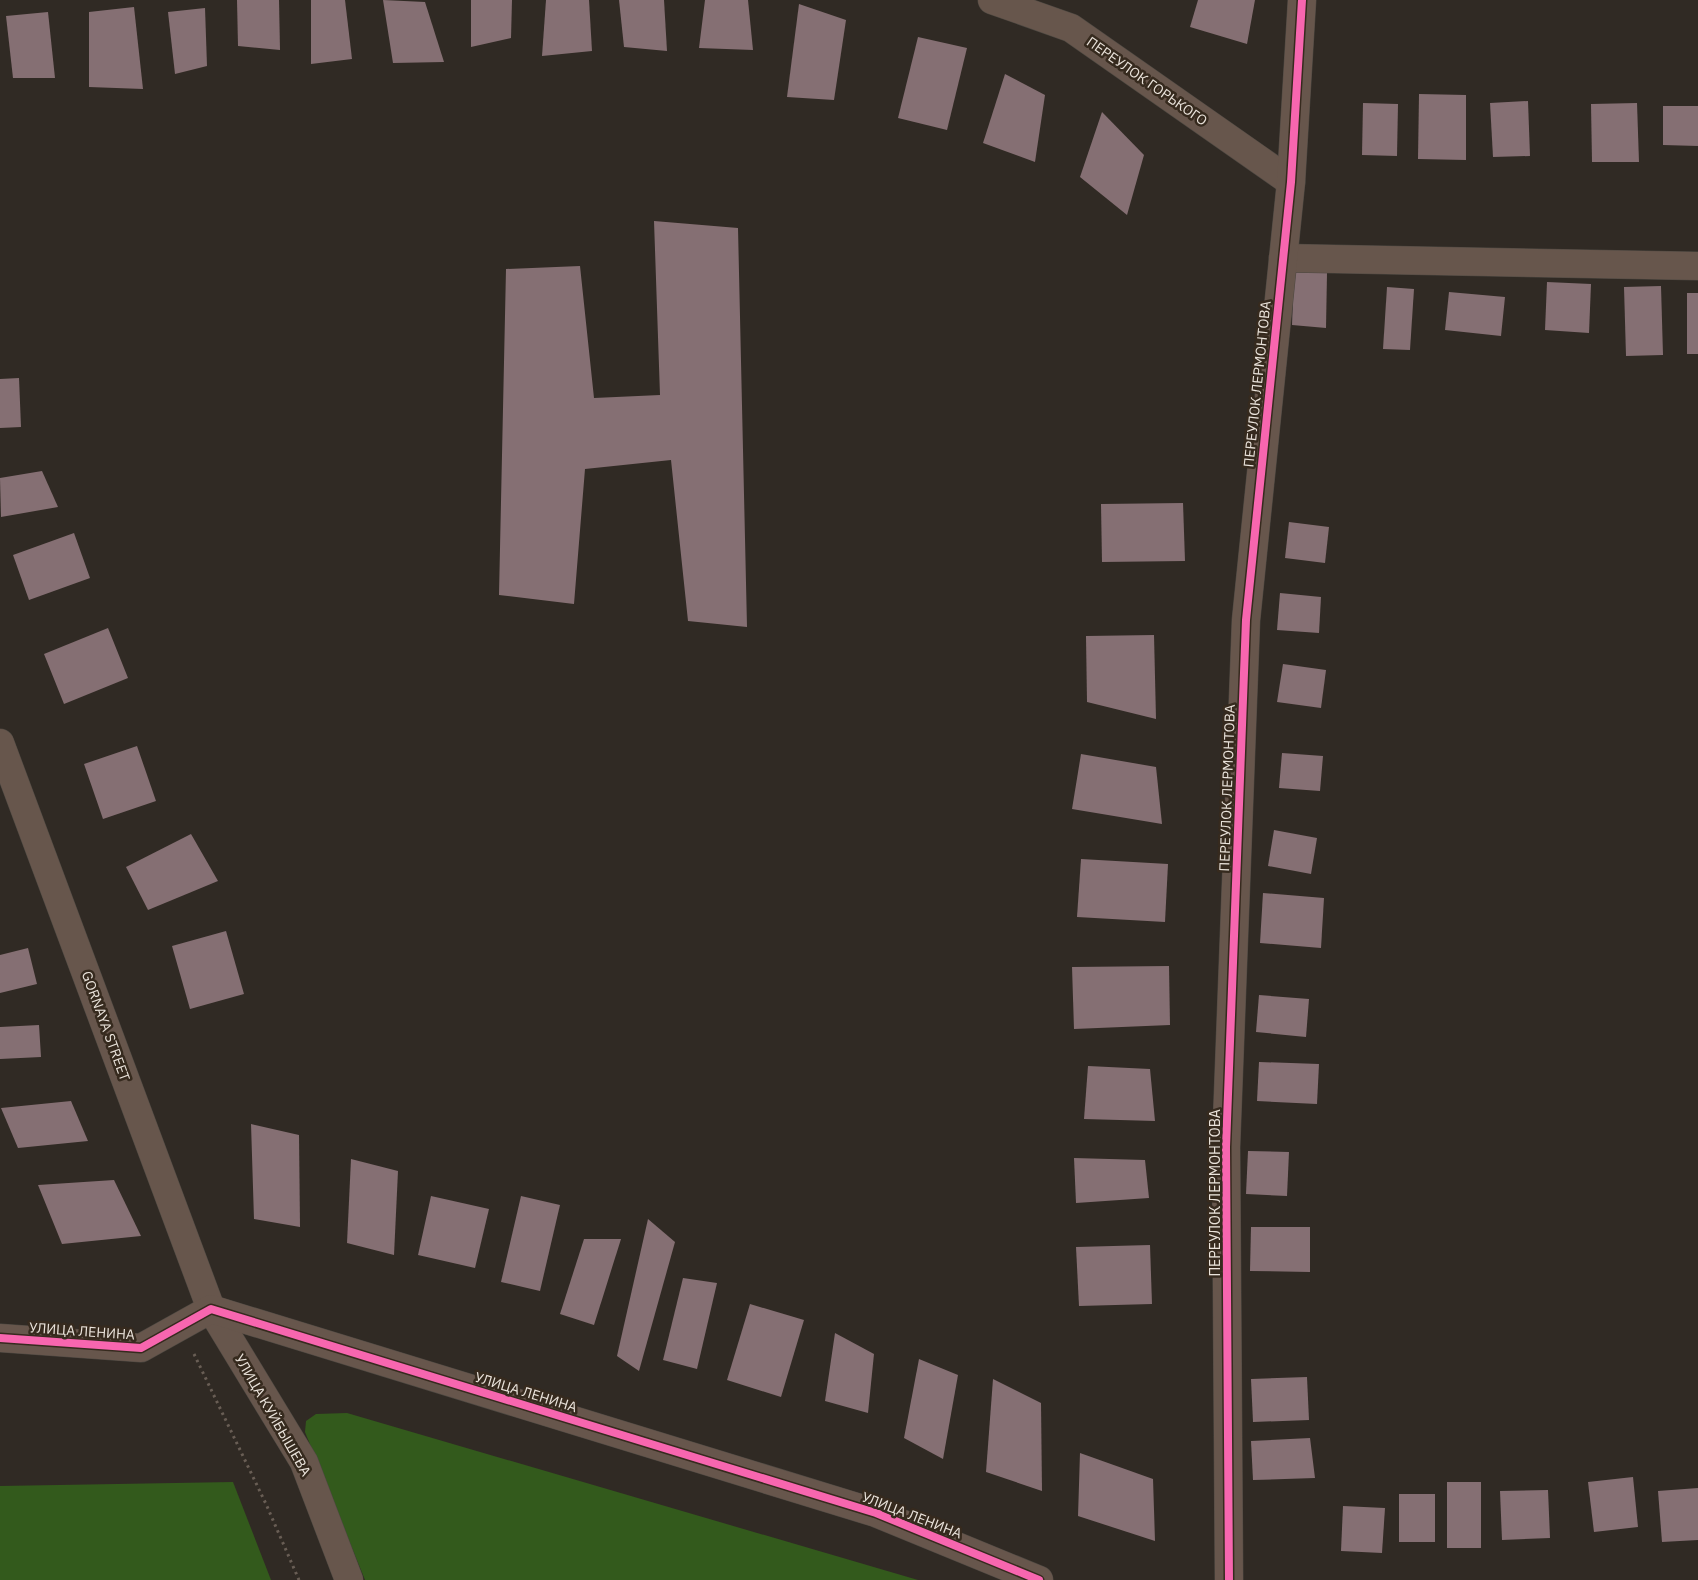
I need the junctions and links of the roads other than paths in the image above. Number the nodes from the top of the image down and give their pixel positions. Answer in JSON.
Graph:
{"nodes":[{"id":1,"x":992,"y":0,"type":"edge"},
{"id":2,"x":1302,"y":0,"type":"edge"},
{"id":3,"x":1291,"y":182,"type":"junction"},
{"id":4,"x":1283,"y":258,"type":"junction"},
{"id":5,"x":1698,"y":266,"type":"edge"},
{"id":6,"x":0,"y":743,"type":"edge"},
{"id":7,"x":211,"y":1309,"type":"junction"},
{"id":8,"x":0,"y":1338,"type":"edge"},
{"id":9,"x":350,"y":1580,"type":"edge"},
{"id":10,"x":1039,"y":1580,"type":"edge"},
{"id":11,"x":1229,"y":1580,"type":"edge"}],
"edges":[{"from":1,"to":3,"type":"street","name":"ПЕРЕУЛОК ГОРЬКОГО"},
{"from":2,"to":3,"type":"street","name":"ПЕРЕУЛОК ЛЕРМОНТОВА"},
{"from":3,"to":4,"type":"street","name":"ПЕРЕУЛОК ЛЕРМОНТОВА"},
{"from":4,"to":5,"type":"street"},
{"from":4,"to":11,"type":"street","name":"ПЕРЕУЛОК ЛЕРМОНТОВА"},
{"from":6,"to":7,"type":"street","name":"GORNAYA STREET"},
{"from":7,"to":8,"type":"street","name":"УЛИЦА ЛЕНИНА"},
{"from":7,"to":9,"type":"street","name":"УЛИЦА КУЙБЫШЕВА"},
{"from":7,"to":10,"type":"street","name":"УЛИЦА ЛЕНИНА"}]}
